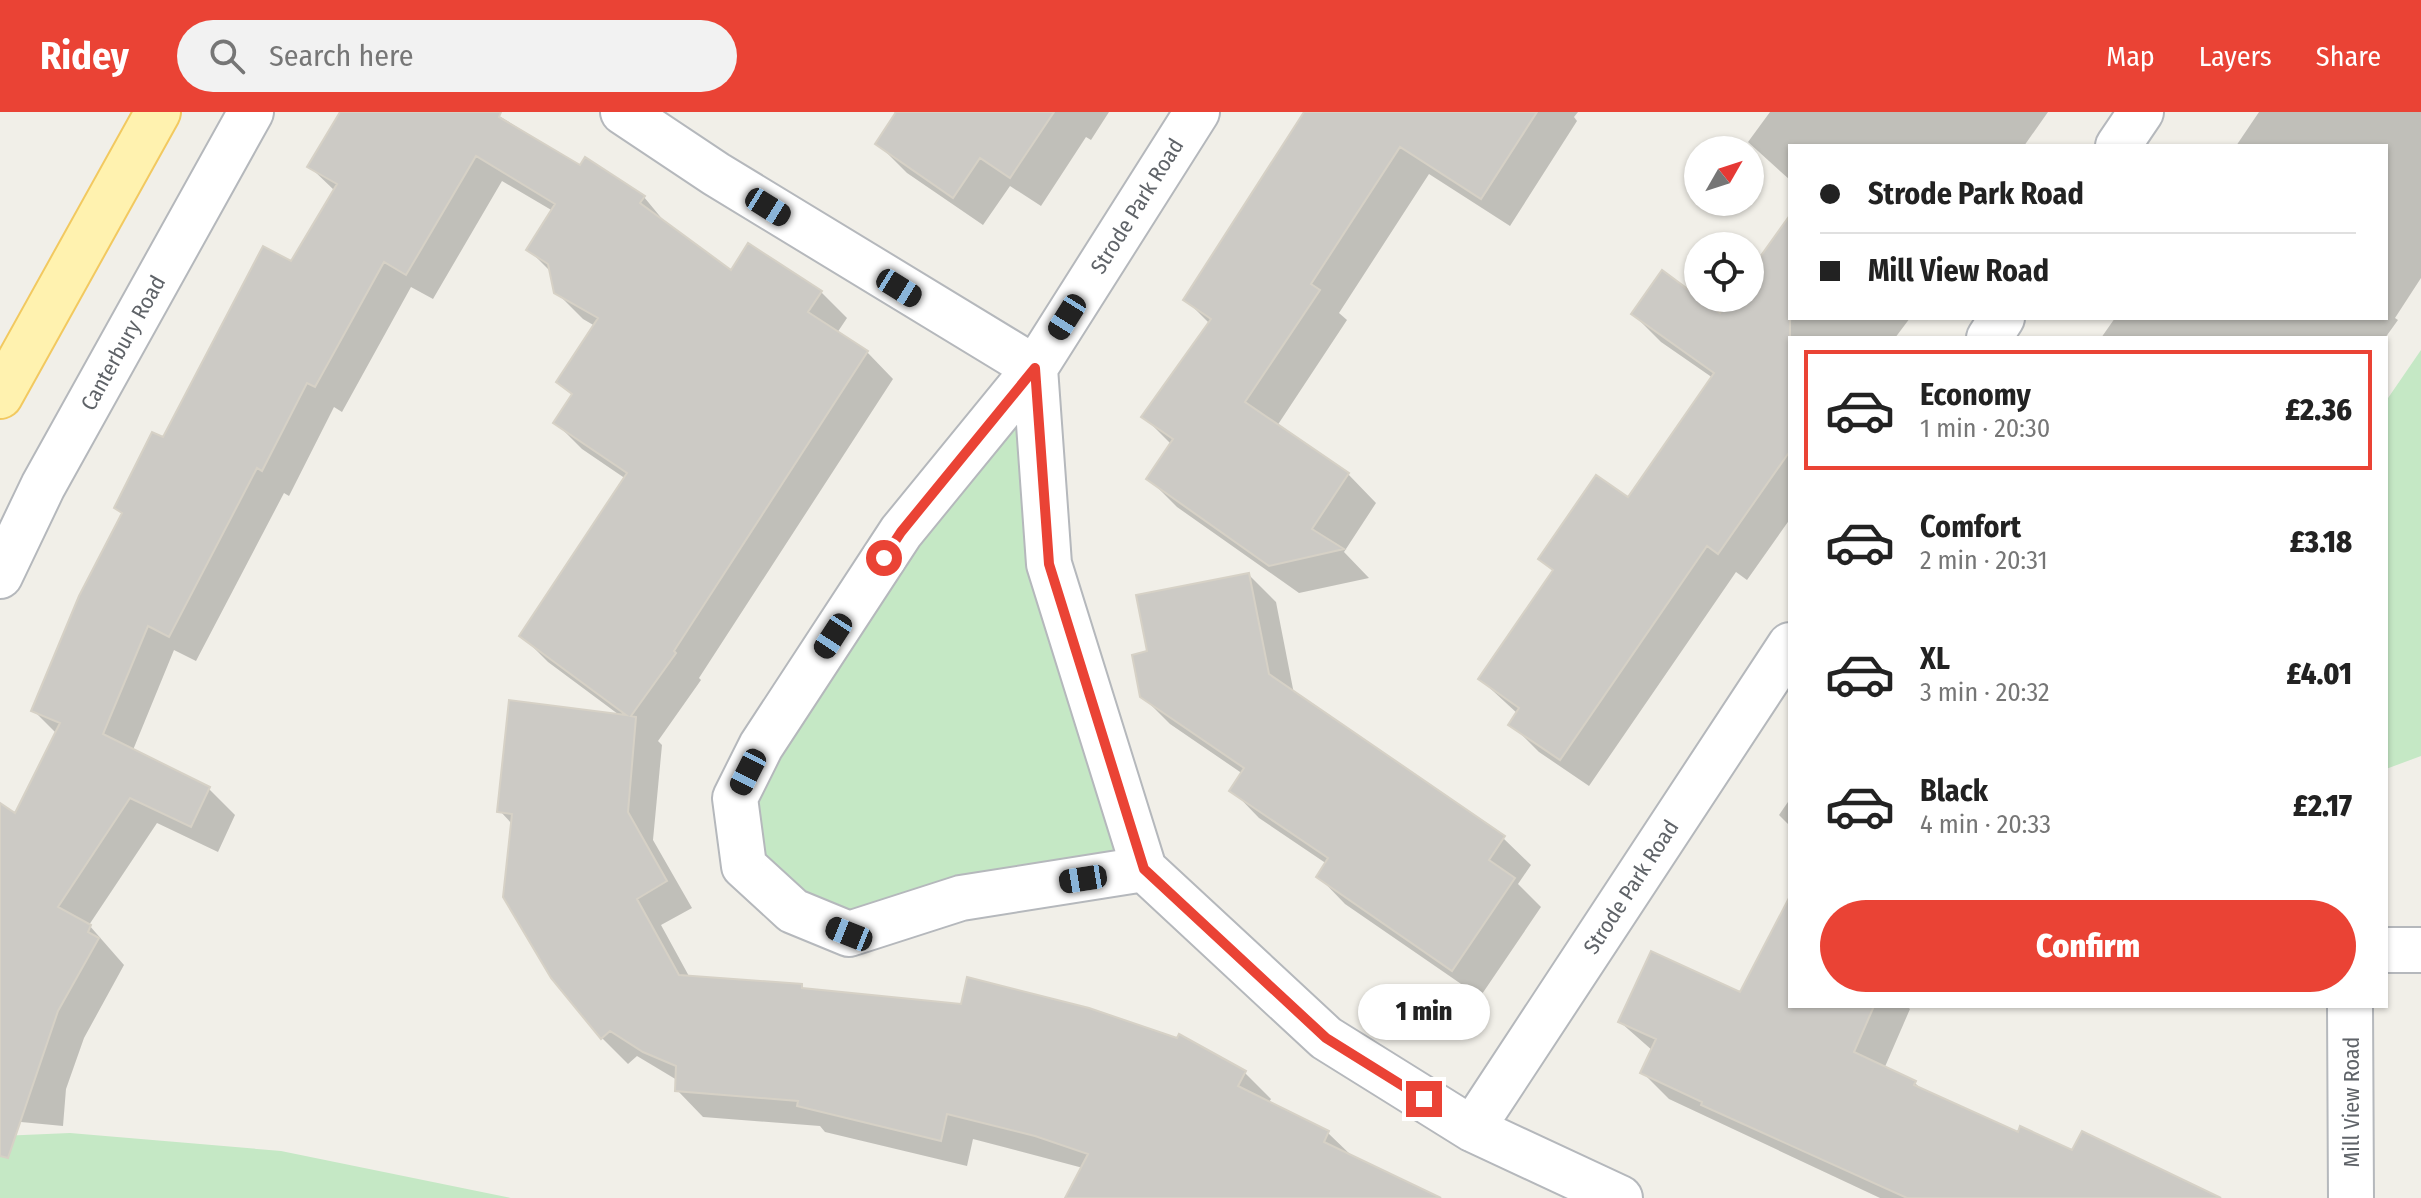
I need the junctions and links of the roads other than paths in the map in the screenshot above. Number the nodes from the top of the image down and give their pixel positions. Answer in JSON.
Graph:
{"nodes":[{"id":1,"x":158,"y":112,"type":"edge"},
{"id":2,"x":251,"y":112,"type":"edge"},
{"id":3,"x":623,"y":112,"type":"edge"},
{"id":4,"x":1197,"y":112,"type":"edge"},
{"id":5,"x":2141,"y":112,"type":"edge"},
{"id":6,"x":2119,"y":144,"type":"edge"},
{"id":7,"x":1035,"y":368,"type":"junction"},
{"id":8,"x":0,"y":396,"type":"edge"},
{"id":9,"x":0,"y":576,"type":"edge"},
{"id":10,"x":1788,"y":648,"type":"edge"},
{"id":11,"x":1144,"y":869,"type":"junction"},
{"id":12,"x":2388,"y":950,"type":"edge"},
{"id":13,"x":2421,"y":950,"type":"edge"},
{"id":14,"x":2350,"y":1008,"type":"edge"},
{"id":15,"x":1472,"y":1129,"type":"junction"},
{"id":16,"x":1620,"y":1198,"type":"edge"},
{"id":17,"x":2351,"y":1198,"type":"edge"}],
"edges":[{"from":1,"to":8,"type":"main road"},
{"from":2,"to":9,"type":"street","name":"Canterbury Road"},
{"from":3,"to":7,"type":"street"},
{"from":4,"to":7,"type":"street","name":"Strode Park Road"},
{"from":5,"to":6,"type":"street"},
{"from":7,"to":11,"type":"street"},
{"from":7,"to":11,"type":"street","name":"Strode Park Road"},
{"from":10,"to":15,"type":"street","name":"Strode Park Road"},
{"from":11,"to":15,"type":"street"},
{"from":12,"to":13,"type":"street"},
{"from":14,"to":17,"type":"street","name":"Mill View Road"},
{"from":15,"to":16,"type":"street"}]}
